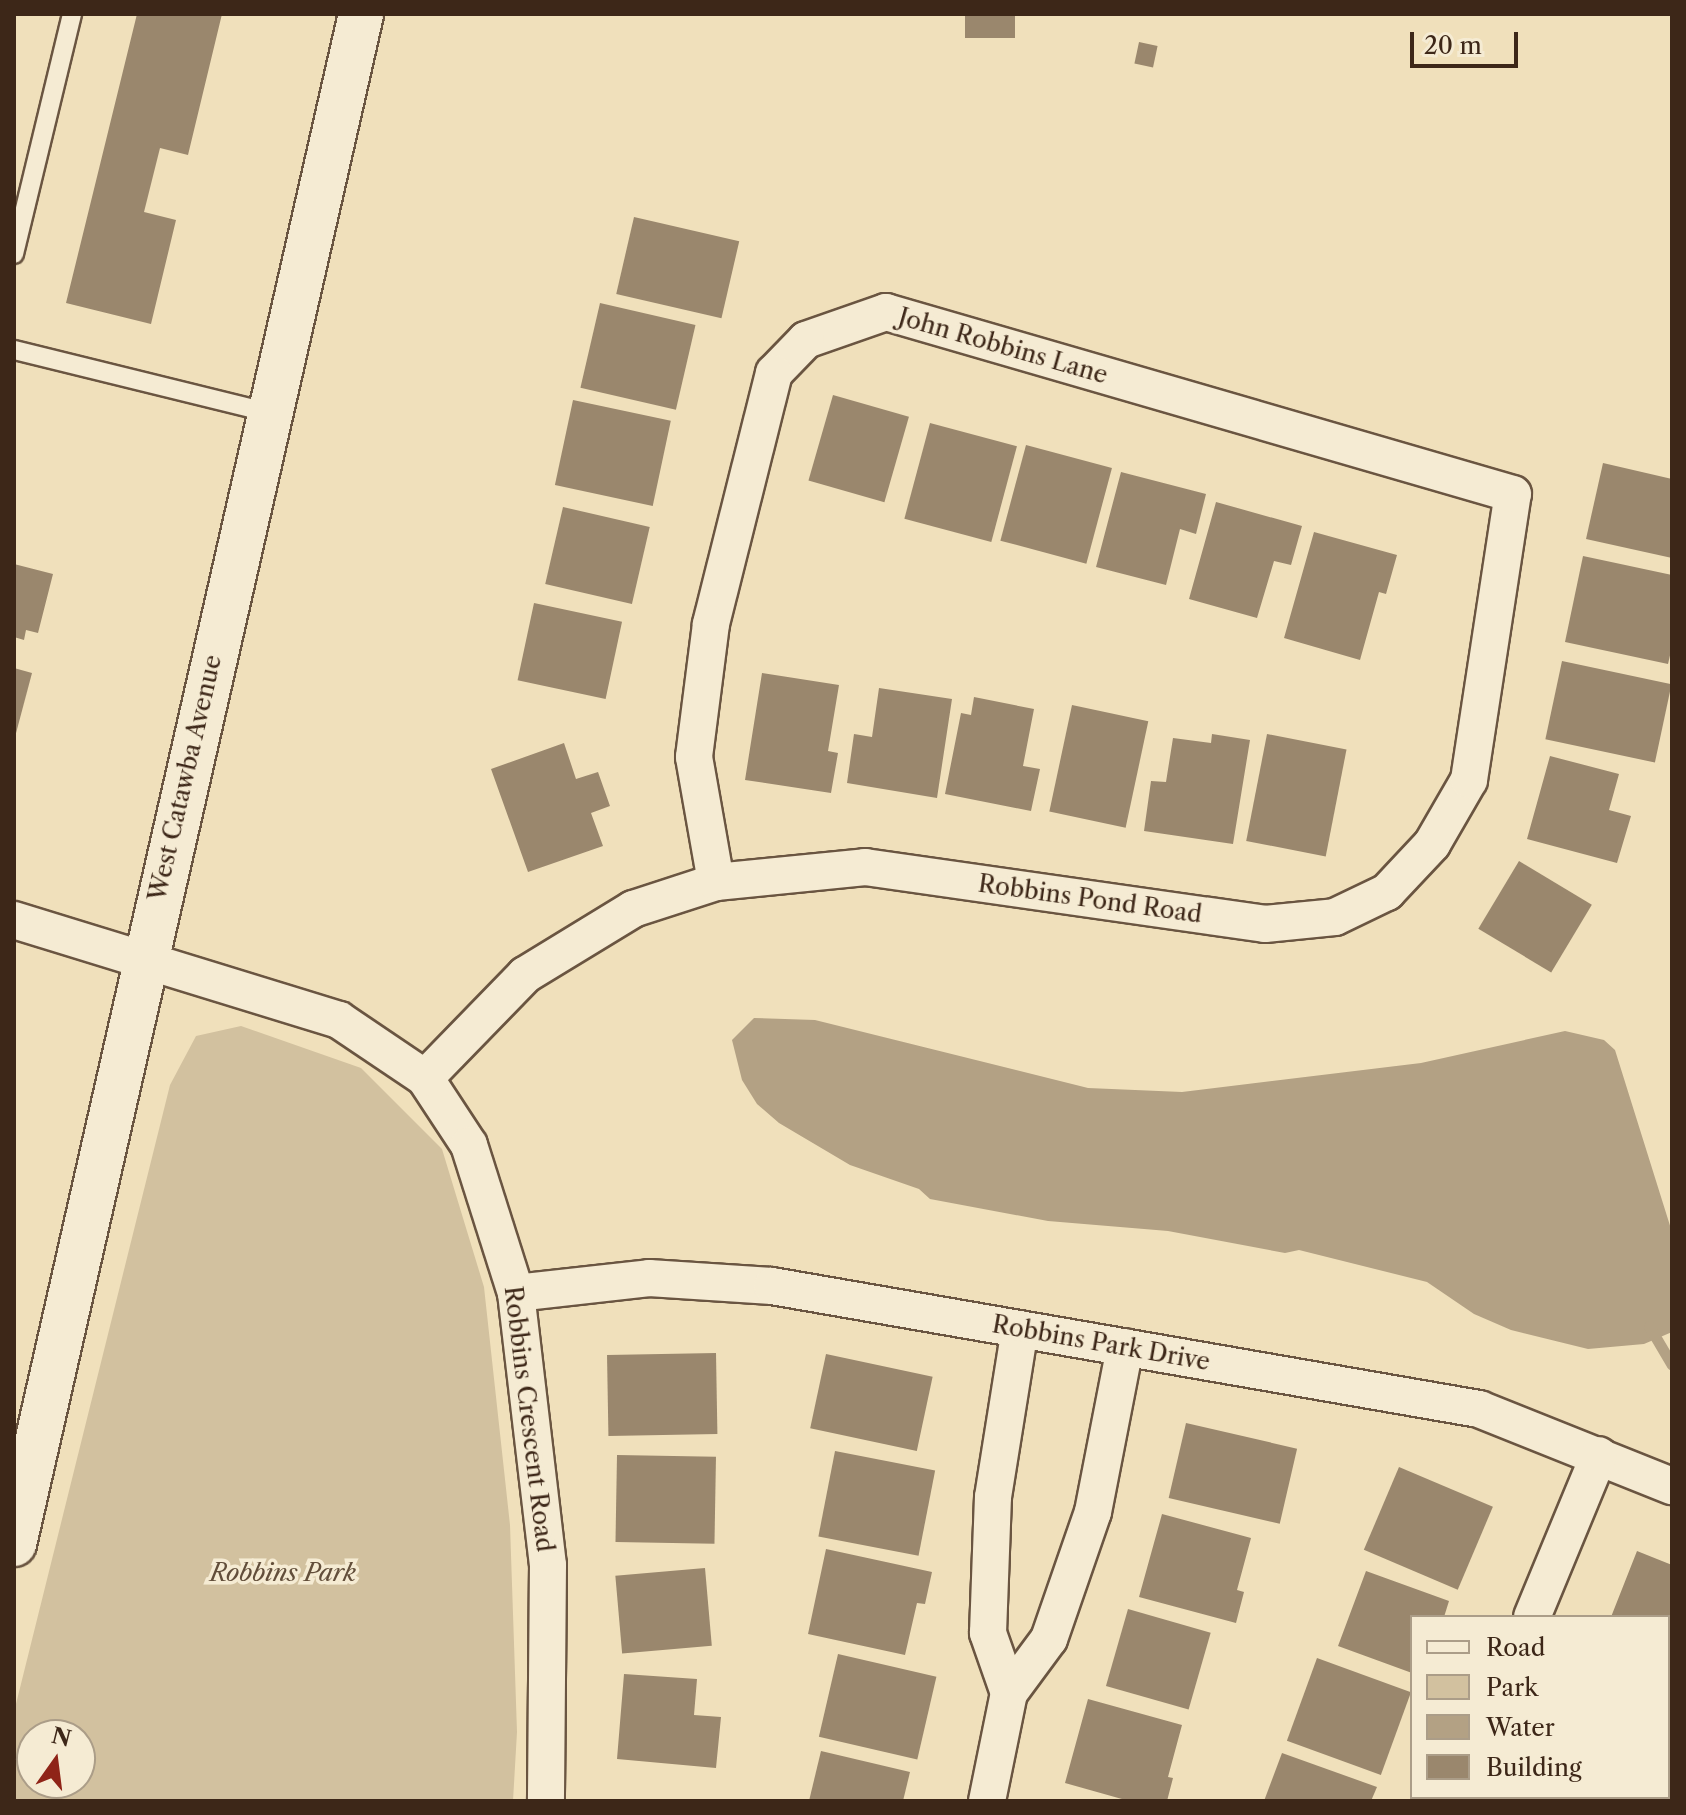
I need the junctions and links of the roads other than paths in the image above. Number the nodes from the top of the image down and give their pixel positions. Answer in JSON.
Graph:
{"nodes":[{"id":1,"x":72,"y":14,"type":"edge"},
{"id":2,"x":361,"y":14,"type":"edge"},
{"id":3,"x":14,"y":254,"type":"edge"},
{"id":4,"x":14,"y":350,"type":"edge"},
{"id":5,"x":270,"y":413,"type":"junction"},
{"id":6,"x":1513,"y":494,"type":"joint"},
{"id":7,"x":716,"y":882,"type":"junction"},
{"id":8,"x":14,"y":920,"type":"edge"},
{"id":9,"x":144,"y":958,"type":"junction"},
{"id":10,"x":425,"y":1078,"type":"junction"},
{"id":11,"x":516,"y":1293,"type":"junction"},
{"id":12,"x":1020,"y":1329,"type":"junction"},
{"id":13,"x":1125,"y":1347,"type":"junction"},
{"id":14,"x":1599,"y":1455,"type":"junction"},
{"id":15,"x":1672,"y":1486,"type":"edge"},
{"id":16,"x":14,"y":1544,"type":"edge"},
{"id":17,"x":1533,"y":1615,"type":"edge"},
{"id":18,"x":1009,"y":1693,"type":"junction"},
{"id":19,"x":546,"y":1801,"type":"edge"},
{"id":20,"x":987,"y":1801,"type":"edge"}],
"edges":[{"from":1,"to":3,"type":"lane"},
{"from":2,"to":5,"type":"main road","name":"West Catawba Avenue"},
{"from":4,"to":5,"type":"lane"},
{"from":5,"to":9,"type":"main road","name":"West Catawba Avenue"},
{"from":6,"to":7,"type":"street","name":"Robbins Pond Road"},
{"from":6,"to":7,"type":"street","name":"John Robbins Lane"},
{"from":7,"to":10,"type":"street","name":"Robbins Pond Road"},
{"from":8,"to":9,"type":"street","name":"Robbins Crescent Road"},
{"from":9,"to":10,"type":"street","name":"Robbins Crescent Road"},
{"from":9,"to":16,"type":"main road","name":"West Catawba Avenue"},
{"from":10,"to":11,"type":"street","name":"Robbins Crescent Road"},
{"from":11,"to":12,"type":"street","name":"Robbins Park Drive"},
{"from":11,"to":19,"type":"street","name":"Robbins Crescent Road"},
{"from":12,"to":13,"type":"street","name":"Robbins Park Drive"},
{"from":12,"to":18,"type":"street"},
{"from":13,"to":14,"type":"street","name":"Robbins Park Drive"},
{"from":13,"to":18,"type":"street"},
{"from":14,"to":15,"type":"street","name":"Robbins Park Drive"},
{"from":14,"to":17,"type":"street"},
{"from":18,"to":20,"type":"street"}]}
